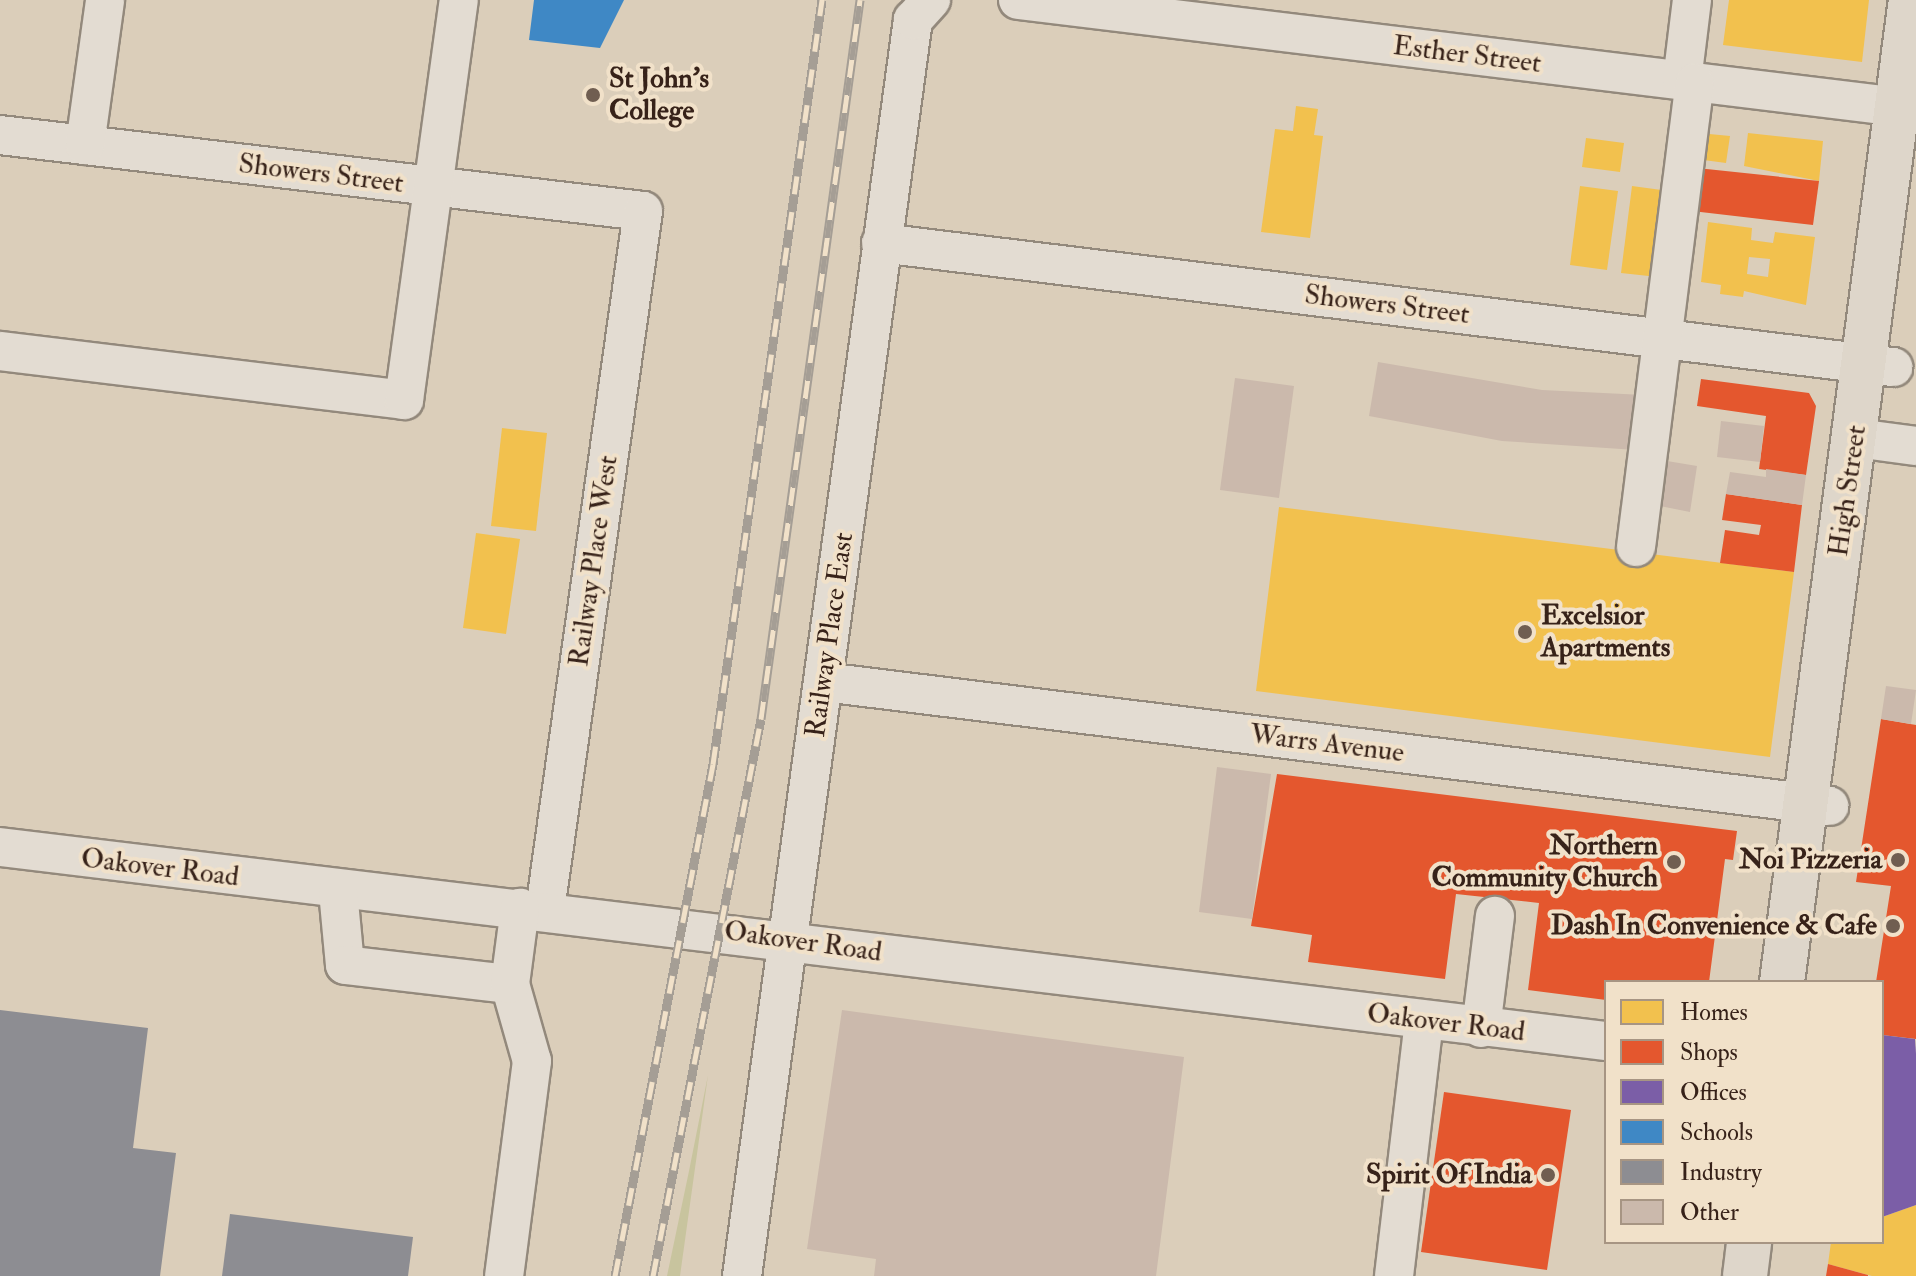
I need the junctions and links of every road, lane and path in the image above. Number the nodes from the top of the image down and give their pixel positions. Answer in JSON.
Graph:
{"nodes":[{"id":1,"x":105,"y":0,"type":"edge"},
{"id":2,"x":459,"y":0,"type":"edge"},
{"id":3,"x":931,"y":0,"type":"edge"},
{"id":4,"x":1018,"y":0,"type":"edge"},
{"id":5,"x":1692,"y":0,"type":"edge"},
{"id":6,"x":1911,"y":0,"type":"edge"},
{"id":7,"x":1689,"y":82,"type":"junction"},
{"id":8,"x":1906,"y":107,"type":"edge"},
{"id":9,"x":0,"y":135,"type":"edge"},
{"id":10,"x":85,"y":145,"type":"junction"},
{"id":11,"x":434,"y":188,"type":"junction"},
{"id":12,"x":643,"y":211,"type":"joint"},
{"id":13,"x":1905,"y":213,"type":"edge"},
{"id":14,"x":881,"y":243,"type":"junction"},
{"id":15,"x":1662,"y":338,"type":"junction"},
{"id":16,"x":0,"y":351,"type":"edge"},
{"id":17,"x":1879,"y":364,"type":"junction"},
{"id":18,"x":1885,"y":442,"type":"edge"},
{"id":19,"x":1636,"y":547,"type":"dead end"},
{"id":20,"x":824,"y":682,"type":"junction"},
{"id":21,"x":1818,"y":805,"type":"junction"},
{"id":22,"x":0,"y":847,"type":"edge"},
{"id":23,"x":338,"y":891,"type":"junction"},
{"id":24,"x":1806,"y":893,"type":"junction"},
{"id":25,"x":532,"y":909,"type":"junction"},
{"id":26,"x":1495,"y":916,"type":"dead end"},
{"id":27,"x":787,"y":938,"type":"junction"},
{"id":28,"x":1783,"y":980,"type":"edge"},
{"id":29,"x":1805,"y":980,"type":"edge"},
{"id":30,"x":510,"y":984,"type":"junction"},
{"id":31,"x":1424,"y":1020,"type":"junction"},
{"id":32,"x":1481,"y":1028,"type":"junction"},
{"id":33,"x":1604,"y":1041,"type":"edge"},
{"id":34,"x":1749,"y":1244,"type":"edge"},
{"id":35,"x":1771,"y":1244,"type":"edge"},
{"id":36,"x":504,"y":1276,"type":"edge"},
{"id":37,"x":742,"y":1276,"type":"edge"},
{"id":38,"x":1394,"y":1276,"type":"edge"},
{"id":39,"x":1745,"y":1276,"type":"edge"},
{"id":40,"x":1768,"y":1276,"type":"edge"}],
"edges":[{"from":1,"to":10,"type":"street"},
{"from":2,"to":11,"type":"street"},
{"from":3,"to":14,"type":"street","name":"Railway Place East"},
{"from":4,"to":7,"type":"street","name":"Esther Street"},
{"from":5,"to":7,"type":"street"},
{"from":6,"to":8,"type":"main road","name":"High Street"},
{"from":7,"to":8,"type":"street","name":"Esther Street"},
{"from":7,"to":15,"type":"street"},
{"from":8,"to":13,"type":"main road","name":"High Street"},
{"from":9,"to":10,"type":"street","name":"Showers Street"},
{"from":10,"to":11,"type":"street","name":"Showers Street"},
{"from":11,"to":12,"type":"street","name":"Showers Street"},
{"from":11,"to":16,"type":"street"},
{"from":12,"to":25,"type":"street","name":"Railway Place West"},
{"from":13,"to":17,"type":"main road","name":"High Street"},
{"from":14,"to":15,"type":"street","name":"Showers Street"},
{"from":14,"to":20,"type":"street","name":"Railway Place East"},
{"from":15,"to":17,"type":"street","name":"Showers Street"},
{"from":15,"to":19,"type":"street"},
{"from":17,"to":18,"type":"main road","name":"High Street"},
{"from":18,"to":21,"type":"main road","name":"High Street"},
{"from":20,"to":21,"type":"street","name":"Warrs Avenue"},
{"from":20,"to":27,"type":"street","name":"Railway Place East"},
{"from":21,"to":24,"type":"main road","name":"High Street"},
{"from":22,"to":23,"type":"street","name":"Oakover Road"},
{"from":23,"to":25,"type":"street","name":"Oakover Road"},
{"from":23,"to":30,"type":"street"},
{"from":24,"to":28,"type":"main road","name":"High Street"},
{"from":24,"to":29,"type":"main road","name":"High Street"},
{"from":25,"to":27,"type":"street","name":"Oakover Road"},
{"from":25,"to":30,"type":"street","name":"Railway Place West"},
{"from":26,"to":32,"type":"street"},
{"from":27,"to":31,"type":"street","name":"Oakover Road"},
{"from":27,"to":37,"type":"street","name":"Railway Place East"},
{"from":30,"to":36,"type":"street"},
{"from":31,"to":32,"type":"street","name":"Oakover Road"},
{"from":31,"to":38,"type":"street"},
{"from":32,"to":33,"type":"street","name":"Oakover Road"},
{"from":34,"to":39,"type":"main road"},
{"from":35,"to":40,"type":"main road"}]}
